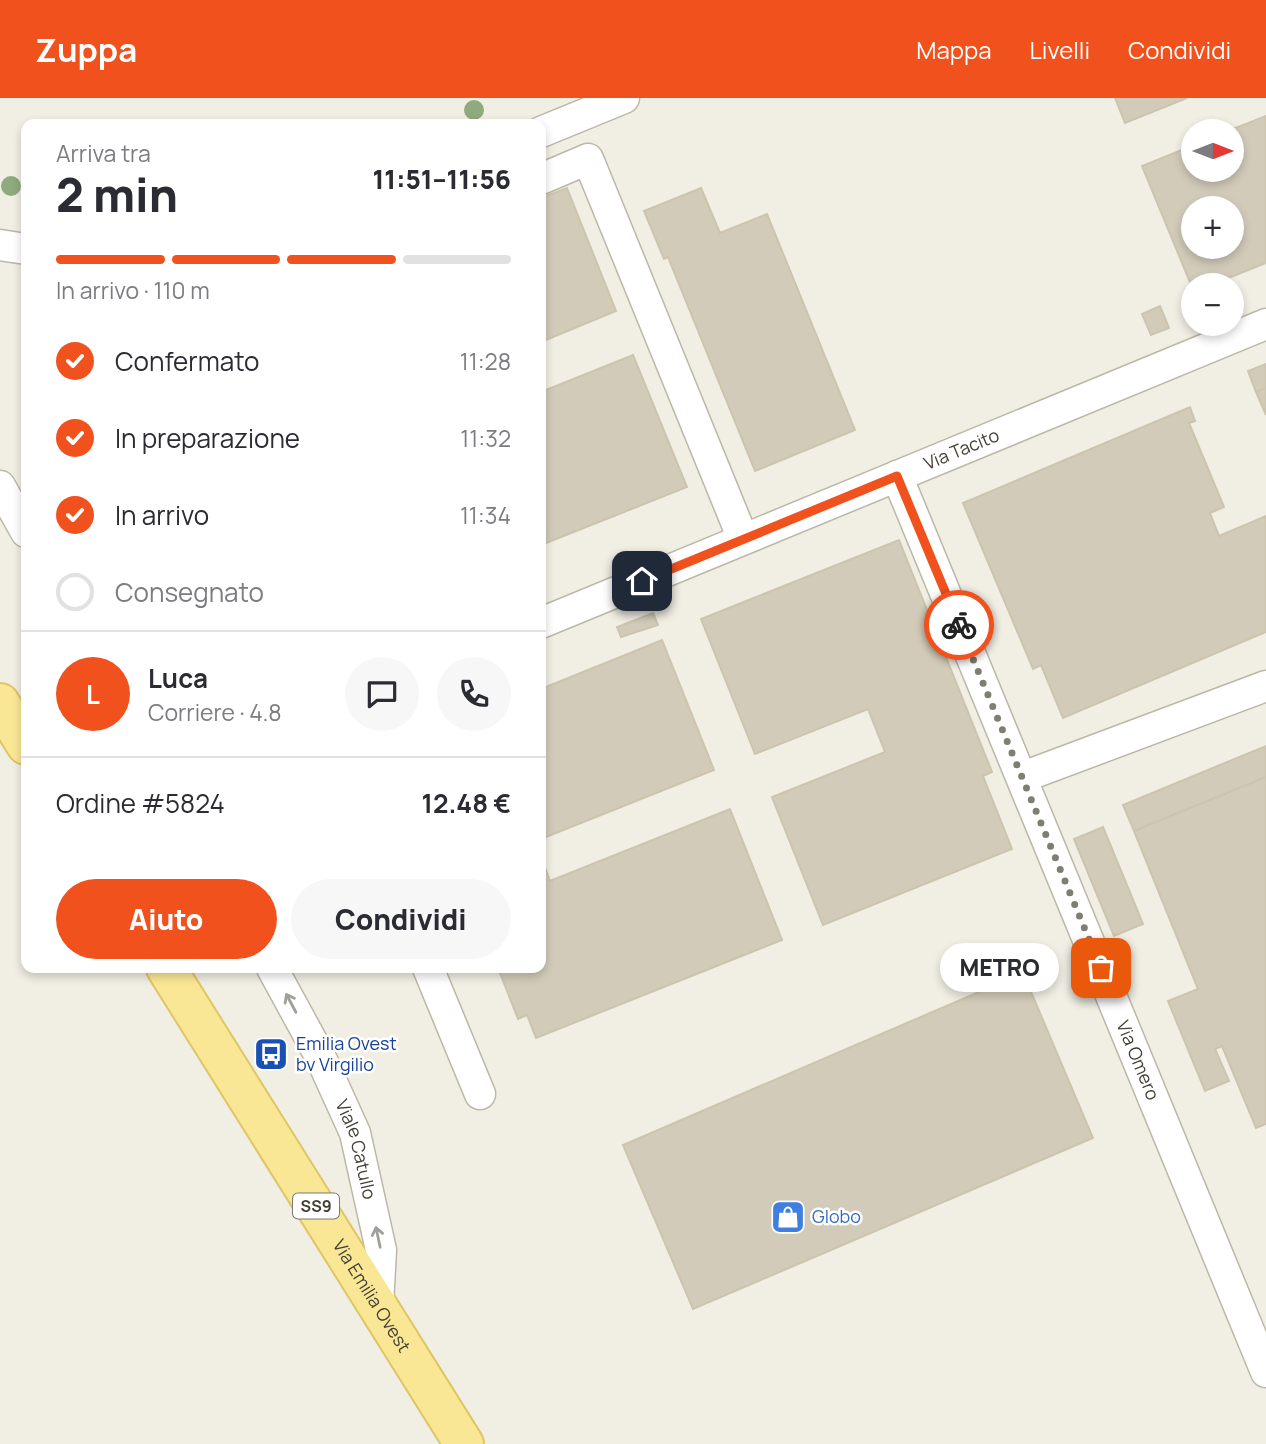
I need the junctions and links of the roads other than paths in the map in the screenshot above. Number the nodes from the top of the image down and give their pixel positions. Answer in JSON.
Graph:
{"nodes":[{"id":1,"x":624,"y":98,"type":"edge"},
{"id":2,"x":546,"y":130,"type":"edge"},
{"id":3,"x":546,"y":177,"type":"edge"},
{"id":4,"x":0,"y":244,"type":"edge"},
{"id":5,"x":21,"y":248,"type":"edge"},
{"id":6,"x":1266,"y":324,"type":"edge"},
{"id":7,"x":897,"y":476,"type":"junction"},
{"id":8,"x":0,"y":486,"type":"edge"},
{"id":9,"x":21,"y":523,"type":"edge"},
{"id":10,"x":743,"y":539,"type":"junction"},
{"id":11,"x":546,"y":621,"type":"edge"},
{"id":12,"x":1266,"y":686,"type":"edge"},
{"id":13,"x":0,"y":703,"type":"edge"},
{"id":14,"x":21,"y":737,"type":"edge"},
{"id":15,"x":1023,"y":777,"type":"junction"},
{"id":16,"x":169,"y":973,"type":"edge"},
{"id":17,"x":275,"y":973,"type":"edge"},
{"id":18,"x":430,"y":973,"type":"edge"},
{"id":19,"x":480,"y":1094,"type":"dead end"},
{"id":20,"x":378,"y":1305,"type":"junction"},
{"id":21,"x":1266,"y":1372,"type":"edge"},
{"id":22,"x":464,"y":1444,"type":"edge"}],
"edges":[{"from":1,"to":2,"type":"street"},
{"from":3,"to":10,"type":"street"},
{"from":4,"to":5,"type":"street"},
{"from":6,"to":7,"type":"street","name":"Via Tacito"},
{"from":7,"to":10,"type":"street","name":"Via Tacito"},
{"from":7,"to":15,"type":"street","name":"Via Omero"},
{"from":8,"to":9,"type":"street"},
{"from":10,"to":11,"type":"street","name":"Via Tacito"},
{"from":12,"to":15,"type":"street"},
{"from":13,"to":14,"type":"main road"},
{"from":15,"to":21,"type":"street","name":"Via Omero"},
{"from":16,"to":20,"type":"main road","name":"Via Emilia Ovest","number":"SS9"},
{"from":20,"to":17,"type":"street","name":"Viale Catullo","one_way":true},
{"from":18,"to":19,"type":"street"},
{"from":20,"to":22,"type":"main road","name":"Via Emilia Ovest","number":"SS9"}]}
